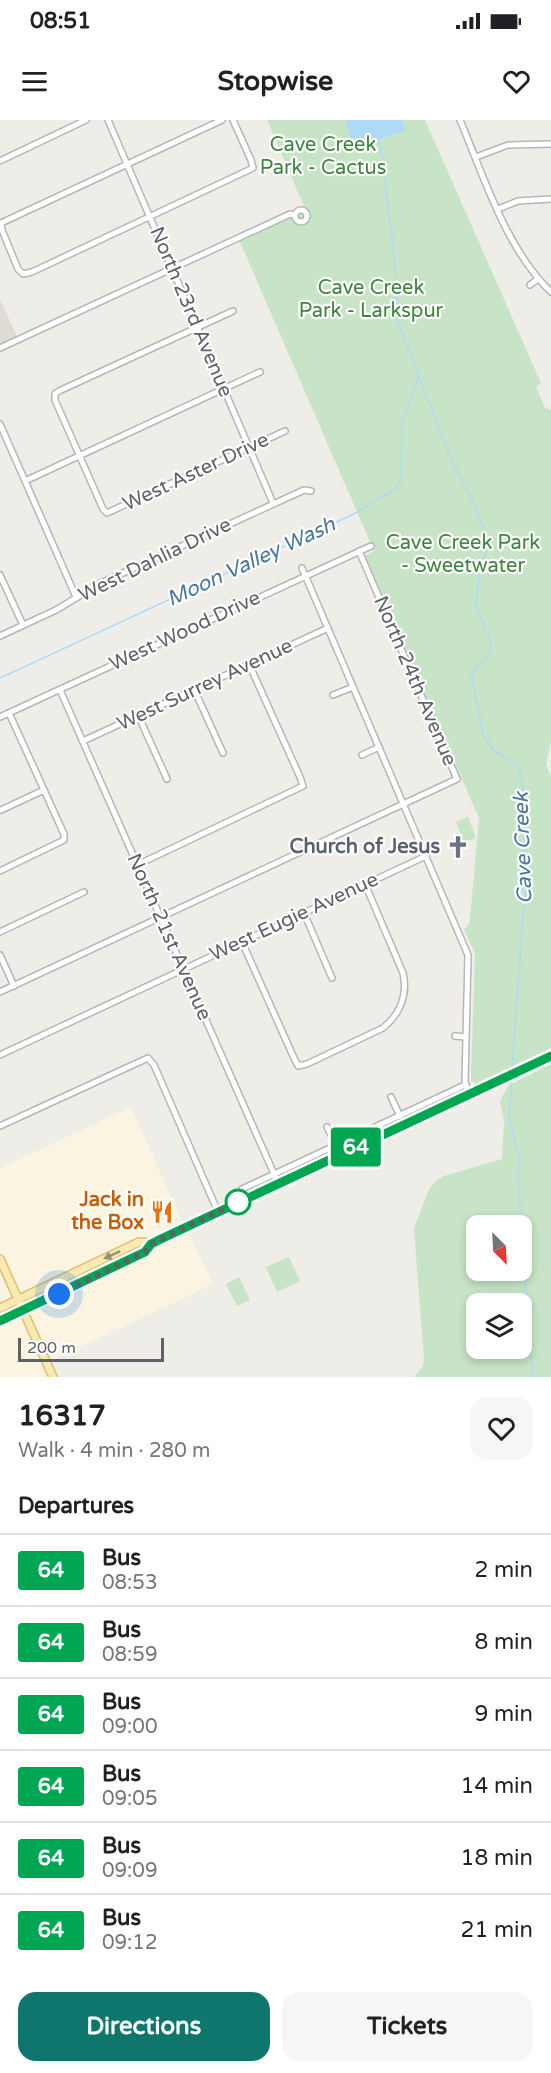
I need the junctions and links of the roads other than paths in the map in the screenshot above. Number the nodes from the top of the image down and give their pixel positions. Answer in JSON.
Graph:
{"nodes":[{"id":1,"x":86,"y":120,"type":"edge"},
{"id":2,"x":108,"y":120,"type":"edge"},
{"id":3,"x":222,"y":120,"type":"edge"},
{"id":4,"x":233,"y":120,"type":"edge"},
{"id":5,"x":460,"y":120,"type":"edge"},
{"id":6,"x":551,"y":144,"type":"edge"},
{"id":7,"x":476,"y":157,"type":"junction"},
{"id":8,"x":0,"y":161,"type":"edge"},
{"id":9,"x":126,"y":163,"type":"junction"},
{"id":10,"x":551,"y":200,"type":"edge"},
{"id":11,"x":498,"y":209,"type":"junction"},
{"id":12,"x":294,"y":215,"type":"dead end"},
{"id":13,"x":150,"y":217,"type":"junction"},
{"id":14,"x":1,"y":223,"type":"edge"},
{"id":15,"x":171,"y":268,"type":"junction"},
{"id":16,"x":538,"y":279,"type":"junction"},
{"id":17,"x":530,"y":285,"type":"dead end"},
{"id":18,"x":550,"y":289,"type":"edge"},
{"id":19,"x":233,"y":311,"type":"dead end"},
{"id":20,"x":197,"y":327,"type":"junction"},
{"id":21,"x":0,"y":348,"type":"edge"},
{"id":22,"x":260,"y":372,"type":"dead end"},
{"id":23,"x":224,"y":388,"type":"junction"},
{"id":24,"x":0,"y":424,"type":"edge"},
{"id":25,"x":285,"y":431,"type":"dead end"},
{"id":26,"x":249,"y":447,"type":"junction"},
{"id":27,"x":80,"y":455,"type":"junction"},
{"id":28,"x":25,"y":481,"type":"junction"},
{"id":29,"x":311,"y":491,"type":"dead end"},
{"id":30,"x":273,"y":504,"type":"junction"},
{"id":31,"x":371,"y":546,"type":"dead end"},
{"id":32,"x":359,"y":551,"type":"junction"},
{"id":33,"x":302,"y":568,"type":"dead end"},
{"id":34,"x":305,"y":575,"type":"junction"},
{"id":35,"x":0,"y":576,"type":"edge"},
{"id":36,"x":76,"y":597,"type":"junction"},
{"id":37,"x":23,"y":626,"type":"junction"},
{"id":38,"x":328,"y":628,"type":"junction"},
{"id":39,"x":0,"y":636,"type":"edge"},
{"id":40,"x":249,"y":664,"type":"junction"},
{"id":41,"x":353,"y":687,"type":"junction"},
{"id":42,"x":194,"y":689,"type":"junction"},
{"id":43,"x":60,"y":690,"type":"junction"},
{"id":44,"x":333,"y":695,"type":"dead end"},
{"id":45,"x":9,"y":713,"type":"junction"},
{"id":46,"x":138,"y":715,"type":"junction"},
{"id":47,"x":0,"y":717,"type":"edge"},
{"id":48,"x":83,"y":741,"type":"junction"},
{"id":49,"x":379,"y":747,"type":"junction"},
{"id":50,"x":224,"y":753,"type":"dead end"},
{"id":51,"x":362,"y":755,"type":"dead end"},
{"id":52,"x":167,"y":779,"type":"dead end"},
{"id":53,"x":44,"y":790,"type":"junction"},
{"id":54,"x":404,"y":805,"type":"junction"},
{"id":55,"x":1,"y":810,"type":"edge"},
{"id":56,"x":426,"y":856,"type":"junction"},
{"id":57,"x":136,"y":865,"type":"junction"},
{"id":58,"x":0,"y":870,"type":"edge"},
{"id":59,"x":365,"y":884,"type":"junction"},
{"id":60,"x":84,"y":892,"type":"dead end"},
{"id":61,"x":304,"y":913,"type":"junction"},
{"id":62,"x":161,"y":918,"type":"junction"},
{"id":63,"x":0,"y":932,"type":"edge"},
{"id":64,"x":242,"y":942,"type":"junction"},
{"id":65,"x":0,"y":955,"type":"edge"},
{"id":66,"x":183,"y":969,"type":"junction"},
{"id":67,"x":332,"y":978,"type":"dead end"},
{"id":68,"x":14,"y":986,"type":"junction"},
{"id":69,"x":0,"y":992,"type":"edge"},
{"id":70,"x":455,"y":1036,"type":"dead end"},
{"id":71,"x":466,"y":1037,"type":"junction"},
{"id":72,"x":0,"y":1054,"type":"edge"},
{"id":73,"x":551,"y":1056,"type":"edge"},
{"id":74,"x":465,"y":1084,"type":"junction"},
{"id":75,"x":468,"y":1094,"type":"junction"},
{"id":76,"x":391,"y":1097,"type":"dead end"},
{"id":77,"x":399,"y":1116,"type":"junction"},
{"id":78,"x":0,"y":1126,"type":"edge"},
{"id":79,"x":327,"y":1127,"type":"dead end"},
{"id":80,"x":336,"y":1146,"type":"junction"},
{"id":81,"x":274,"y":1174,"type":"junction"},
{"id":82,"x":278,"y":1183,"type":"junction"},
{"id":83,"x":242,"y":1189,"type":"dead end"},
{"id":84,"x":218,"y":1212,"type":"junction"},
{"id":85,"x":151,"y":1244,"type":"junction"},
{"id":86,"x":0,"y":1259,"type":"edge"},
{"id":87,"x":18,"y":1299,"type":"junction"},
{"id":88,"x":0,"y":1308,"type":"edge"},
{"id":89,"x":23,"y":1311,"type":"junction"},
{"id":90,"x":0,"y":1321,"type":"edge"},
{"id":91,"x":53,"y":1377,"type":"edge"}],
"edges":[{"from":1,"to":8,"type":"street"},
{"from":2,"to":9,"type":"street","name":"North 23rd Avenue"},
{"from":3,"to":9,"type":"street"},
{"from":4,"to":13,"type":"street"},
{"from":5,"to":7,"type":"street"},
{"from":6,"to":7,"type":"street"},
{"from":7,"to":11,"type":"street"},
{"from":9,"to":13,"type":"street","name":"North 23rd Avenue"},
{"from":9,"to":14,"type":"street"},
{"from":10,"to":11,"type":"street"},
{"from":11,"to":16,"type":"street"},
{"from":12,"to":15,"type":"street"},
{"from":13,"to":14,"type":"street"},
{"from":13,"to":15,"type":"street","name":"North 23rd Avenue"},
{"from":15,"to":20,"type":"street","name":"North 23rd Avenue"},
{"from":15,"to":21,"type":"street"},
{"from":16,"to":17,"type":"street"},
{"from":16,"to":18,"type":"street"},
{"from":19,"to":20,"type":"street"},
{"from":20,"to":23,"type":"street","name":"North 23rd Avenue"},
{"from":20,"to":27,"type":"street"},
{"from":22,"to":23,"type":"street"},
{"from":23,"to":26,"type":"street","name":"North 23rd Avenue"},
{"from":23,"to":27,"type":"street"},
{"from":24,"to":28,"type":"street"},
{"from":25,"to":26,"type":"street","name":"West Aster Drive"},
{"from":26,"to":27,"type":"street","name":"West Aster Drive"},
{"from":26,"to":30,"type":"street","name":"North 23rd Avenue"},
{"from":27,"to":28,"type":"street"},
{"from":28,"to":36,"type":"street"},
{"from":29,"to":30,"type":"street","name":"West Dahlia Drive"},
{"from":30,"to":36,"type":"street","name":"West Dahlia Drive"},
{"from":31,"to":32,"type":"street","name":"West Wood Drive"},
{"from":32,"to":34,"type":"street","name":"West Wood Drive"},
{"from":32,"to":54,"type":"street","name":"North 24th Avenue"},
{"from":33,"to":34,"type":"street"},
{"from":34,"to":38,"type":"street"},
{"from":34,"to":43,"type":"street","name":"West Wood Drive"},
{"from":35,"to":37,"type":"street"},
{"from":36,"to":37,"type":"street","name":"West Dahlia Drive"},
{"from":37,"to":39,"type":"street","name":"West Dahlia Drive"},
{"from":38,"to":40,"type":"street","name":"West Surrey Avenue"},
{"from":38,"to":41,"type":"street"},
{"from":40,"to":42,"type":"street","name":"West Surrey Avenue"},
{"from":40,"to":57,"type":"street"},
{"from":41,"to":44,"type":"street"},
{"from":41,"to":49,"type":"street"},
{"from":42,"to":46,"type":"street","name":"West Surrey Avenue"},
{"from":42,"to":50,"type":"street"},
{"from":43,"to":45,"type":"street","name":"West Wood Drive"},
{"from":43,"to":48,"type":"street","name":"North 21st Avenue"},
{"from":45,"to":47,"type":"street","name":"West Wood Drive"},
{"from":45,"to":53,"type":"street"},
{"from":46,"to":48,"type":"street","name":"West Surrey Avenue"},
{"from":46,"to":52,"type":"street"},
{"from":48,"to":57,"type":"street","name":"North 21st Avenue"},
{"from":49,"to":51,"type":"street"},
{"from":49,"to":54,"type":"street"},
{"from":53,"to":55,"type":"street"},
{"from":53,"to":58,"type":"street"},
{"from":54,"to":56,"type":"street"},
{"from":54,"to":62,"type":"street"},
{"from":56,"to":59,"type":"street","name":"West Eugie Avenue"},
{"from":56,"to":71,"type":"street"},
{"from":57,"to":62,"type":"street","name":"North 21st Avenue"},
{"from":59,"to":61,"type":"street","name":"West Eugie Avenue"},
{"from":59,"to":64,"type":"street"},
{"from":60,"to":63,"type":"street"},
{"from":61,"to":64,"type":"street","name":"West Eugie Avenue"},
{"from":61,"to":67,"type":"street"},
{"from":62,"to":66,"type":"street","name":"North 21st Avenue"},
{"from":62,"to":68,"type":"street"},
{"from":64,"to":66,"type":"street","name":"West Eugie Avenue"},
{"from":65,"to":68,"type":"street"},
{"from":66,"to":72,"type":"street","name":"West Eugie Avenue"},
{"from":66,"to":81,"type":"street","name":"North 21st Avenue"},
{"from":68,"to":69,"type":"street"},
{"from":70,"to":71,"type":"street"},
{"from":71,"to":74,"type":"street"},
{"from":73,"to":75,"type":"main road"},
{"from":74,"to":75,"type":"street"},
{"from":74,"to":77,"type":"street"},
{"from":75,"to":82,"type":"main road"},
{"from":76,"to":77,"type":"street"},
{"from":77,"to":80,"type":"street"},
{"from":78,"to":84,"type":"street"},
{"from":79,"to":80,"type":"street"},
{"from":80,"to":81,"type":"street"},
{"from":81,"to":82,"type":"street","name":"North 21st Avenue"},
{"from":81,"to":83,"type":"street"},
{"from":82,"to":84,"type":"main road"},
{"from":84,"to":85,"type":"main road"},
{"from":85,"to":87,"type":"main road","one_way":true},
{"from":85,"to":89,"type":"main road"},
{"from":86,"to":87,"type":"main road"},
{"from":87,"to":88,"type":"main road"},
{"from":87,"to":89,"type":"main road"},
{"from":89,"to":90,"type":"main road"},
{"from":89,"to":91,"type":"main road"}]}
